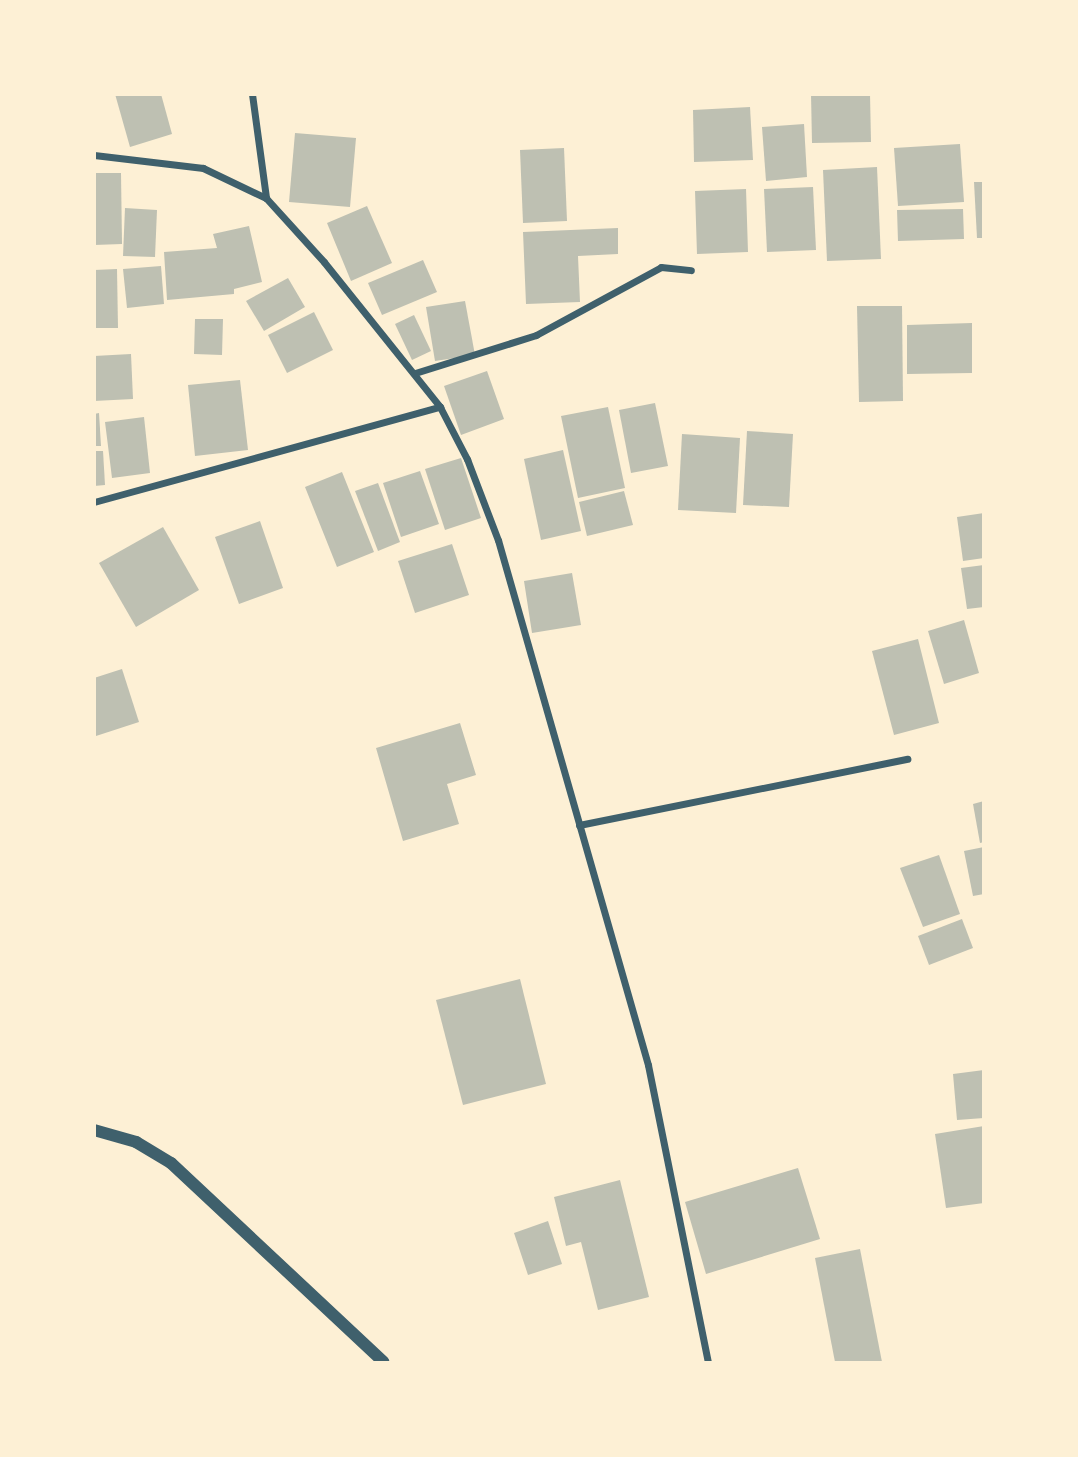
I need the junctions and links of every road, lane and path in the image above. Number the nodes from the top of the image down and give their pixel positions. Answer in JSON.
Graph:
{"nodes":[{"id":1,"x":252,"y":94,"type":"edge"},
{"id":2,"x":94,"y":155,"type":"edge"},
{"id":3,"x":266,"y":198,"type":"junction"},
{"id":4,"x":691,"y":270,"type":"dead end"},
{"id":5,"x":415,"y":373,"type":"junction"},
{"id":6,"x":440,"y":407,"type":"junction"},
{"id":7,"x":94,"y":502,"type":"edge"},
{"id":8,"x":907,"y":759,"type":"dead end"},
{"id":9,"x":579,"y":825,"type":"junction"},
{"id":10,"x":94,"y":1130,"type":"edge"},
{"id":11,"x":384,"y":1363,"type":"edge"},
{"id":12,"x":708,"y":1363,"type":"edge"}],
"edges":[{"from":1,"to":3,"type":"street"},
{"from":2,"to":3,"type":"street"},
{"from":3,"to":5,"type":"street"},
{"from":4,"to":5,"type":"street"},
{"from":5,"to":6,"type":"street"},
{"from":6,"to":7,"type":"street"},
{"from":6,"to":9,"type":"street"},
{"from":8,"to":9,"type":"street"},
{"from":9,"to":12,"type":"street"},
{"from":10,"to":11,"type":"street"}]}
